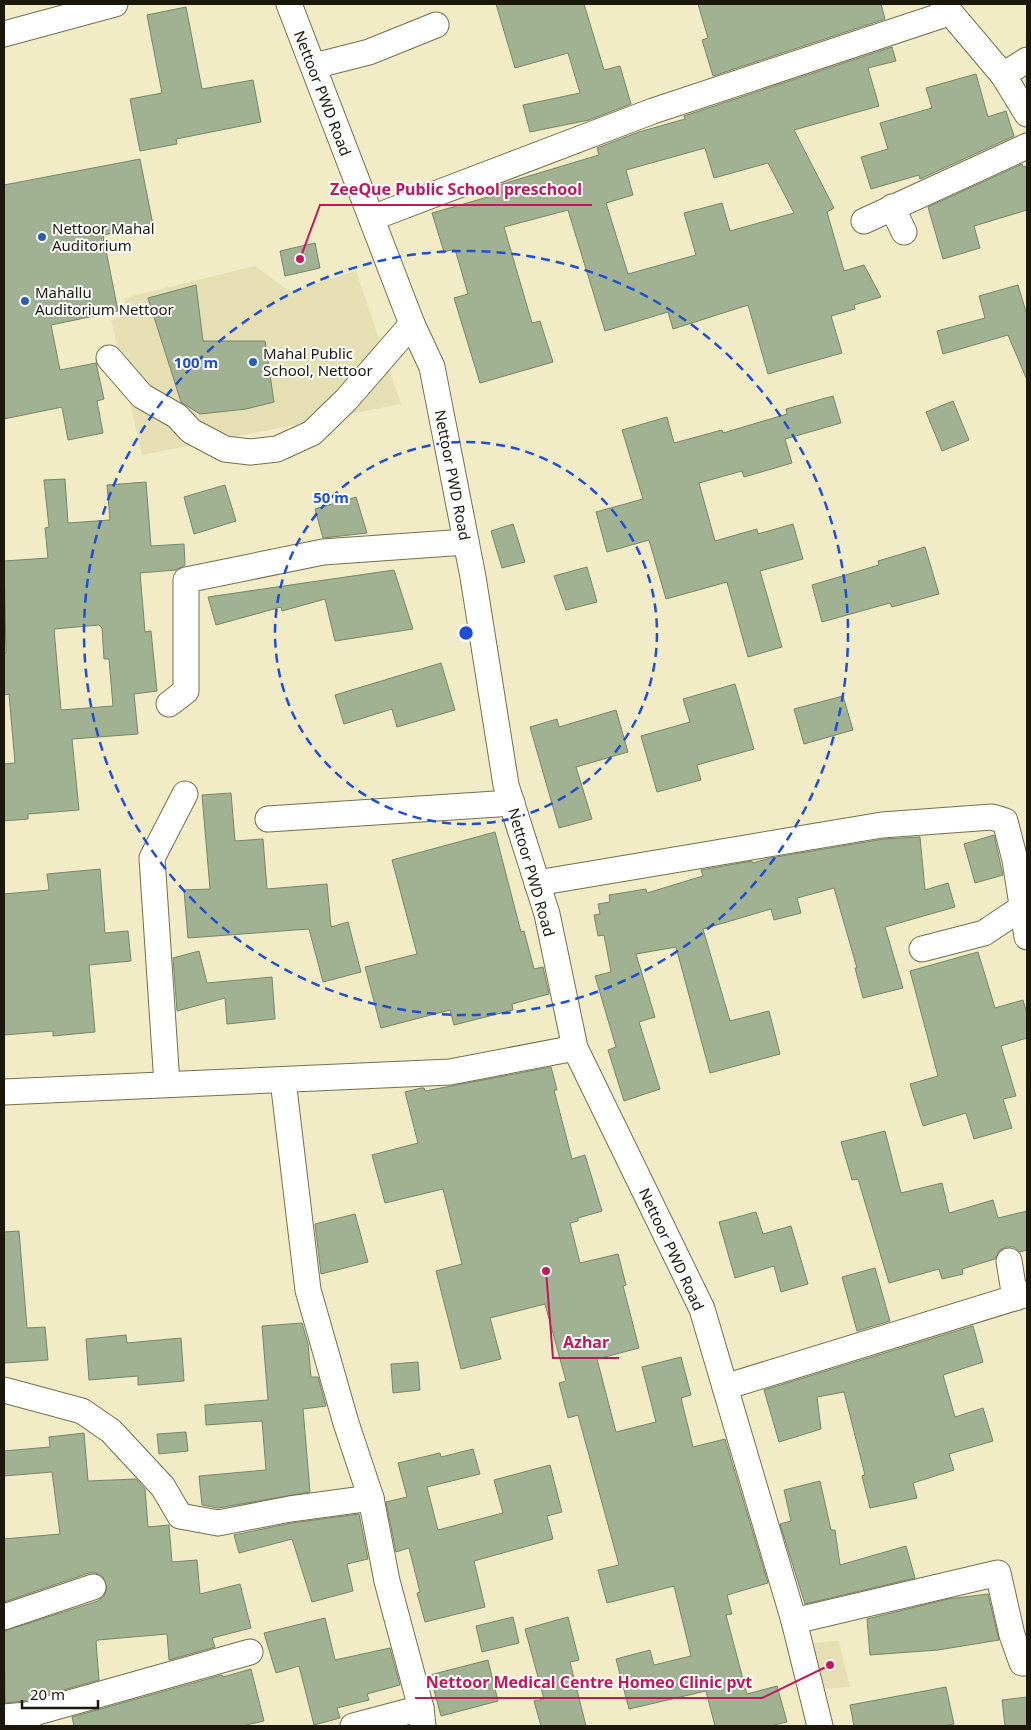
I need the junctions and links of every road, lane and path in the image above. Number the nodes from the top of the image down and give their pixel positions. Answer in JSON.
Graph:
{"nodes":[{"id":1,"x":115,"y":4,"type":"edge"},
{"id":2,"x":289,"y":4,"type":"edge"},
{"id":3,"x":946,"y":8,"type":"edge"},
{"id":4,"x":436,"y":25,"type":"dead end"},
{"id":5,"x":4,"y":34,"type":"edge"},
{"id":6,"x":1027,"y":60,"type":"edge"},
{"id":7,"x":314,"y":66,"type":"junction"},
{"id":8,"x":1003,"y":75,"type":"junction"},
{"id":9,"x":1027,"y":114,"type":"edge"},
{"id":10,"x":1027,"y":146,"type":"edge"},
{"id":11,"x":892,"y":207,"type":"junction"},
{"id":12,"x":372,"y":218,"type":"junction"},
{"id":13,"x":864,"y":221,"type":"dead end"},
{"id":14,"x":904,"y":232,"type":"dead end"},
{"id":15,"x":412,"y":324,"type":"junction"},
{"id":16,"x":109,"y":358,"type":"dead end"},
{"id":17,"x":466,"y":542,"type":"junction"},
{"id":18,"x":169,"y":704,"type":"dead end"},
{"id":19,"x":185,"y":794,"type":"dead end"},
{"id":20,"x":512,"y":803,"type":"junction"},
{"id":21,"x":268,"y":819,"type":"dead end"},
{"id":22,"x":537,"y":883,"type":"junction"},
{"id":23,"x":1023,"y":908,"type":"junction"},
{"id":24,"x":1027,"y":937,"type":"edge"},
{"id":25,"x":922,"y":949,"type":"dead end"},
{"id":26,"x":575,"y":1048,"type":"junction"},
{"id":27,"x":283,"y":1080,"type":"junction"},
{"id":28,"x":167,"y":1084,"type":"junction"},
{"id":29,"x":4,"y":1092,"type":"edge"},
{"id":30,"x":1009,"y":1261,"type":"dead end"},
{"id":31,"x":1021,"y":1296,"type":"edge"},
{"id":32,"x":725,"y":1387,"type":"junction"},
{"id":33,"x":4,"y":1390,"type":"edge"},
{"id":34,"x":371,"y":1498,"type":"junction"},
{"id":35,"x":93,"y":1587,"type":"dead end"},
{"id":36,"x":4,"y":1617,"type":"edge"},
{"id":37,"x":794,"y":1621,"type":"junction"},
{"id":38,"x":250,"y":1652,"type":"dead end"},
{"id":39,"x":1027,"y":1663,"type":"edge"},
{"id":40,"x":422,"y":1717,"type":"edge"},
{"id":41,"x":20,"y":1720,"type":"edge"},
{"id":42,"x":354,"y":1726,"type":"edge"},
{"id":43,"x":820,"y":1726,"type":"edge"}],
"edges":[{"from":1,"to":5,"type":"street"},
{"from":2,"to":7,"type":"street","name":"Nettoor PWD Road"},
{"from":3,"to":8,"type":"street"},
{"from":3,"to":12,"type":"street"},
{"from":4,"to":7,"type":"street"},
{"from":6,"to":8,"type":"street"},
{"from":7,"to":12,"type":"street","name":"Nettoor PWD Road"},
{"from":8,"to":9,"type":"street"},
{"from":10,"to":11,"type":"street"},
{"from":11,"to":13,"type":"street"},
{"from":11,"to":14,"type":"street"},
{"from":12,"to":15,"type":"street","name":"Nettoor PWD Road"},
{"from":15,"to":16,"type":"street"},
{"from":15,"to":17,"type":"street","name":"Nettoor PWD Road"},
{"from":17,"to":18,"type":"street"},
{"from":17,"to":20,"type":"street","name":"Nettoor PWD Road"},
{"from":19,"to":28,"type":"street"},
{"from":20,"to":21,"type":"street"},
{"from":20,"to":22,"type":"street","name":"Nettoor PWD Road"},
{"from":22,"to":23,"type":"street"},
{"from":22,"to":26,"type":"street","name":"Nettoor PWD Road"},
{"from":23,"to":24,"type":"street"},
{"from":23,"to":25,"type":"street"},
{"from":26,"to":27,"type":"street"},
{"from":26,"to":32,"type":"street","name":"Nettoor PWD Road"},
{"from":27,"to":28,"type":"street"},
{"from":27,"to":34,"type":"street"},
{"from":28,"to":29,"type":"street"},
{"from":30,"to":31,"type":"street"},
{"from":31,"to":32,"type":"street"},
{"from":32,"to":37,"type":"street","name":"Nettoor PWD Road"},
{"from":33,"to":34,"type":"street"},
{"from":34,"to":40,"type":"street"},
{"from":35,"to":36,"type":"street"},
{"from":37,"to":39,"type":"street"},
{"from":37,"to":43,"type":"street","name":"Nettoor PWD Road"},
{"from":38,"to":41,"type":"street"},
{"from":40,"to":42,"type":"street"}]}
